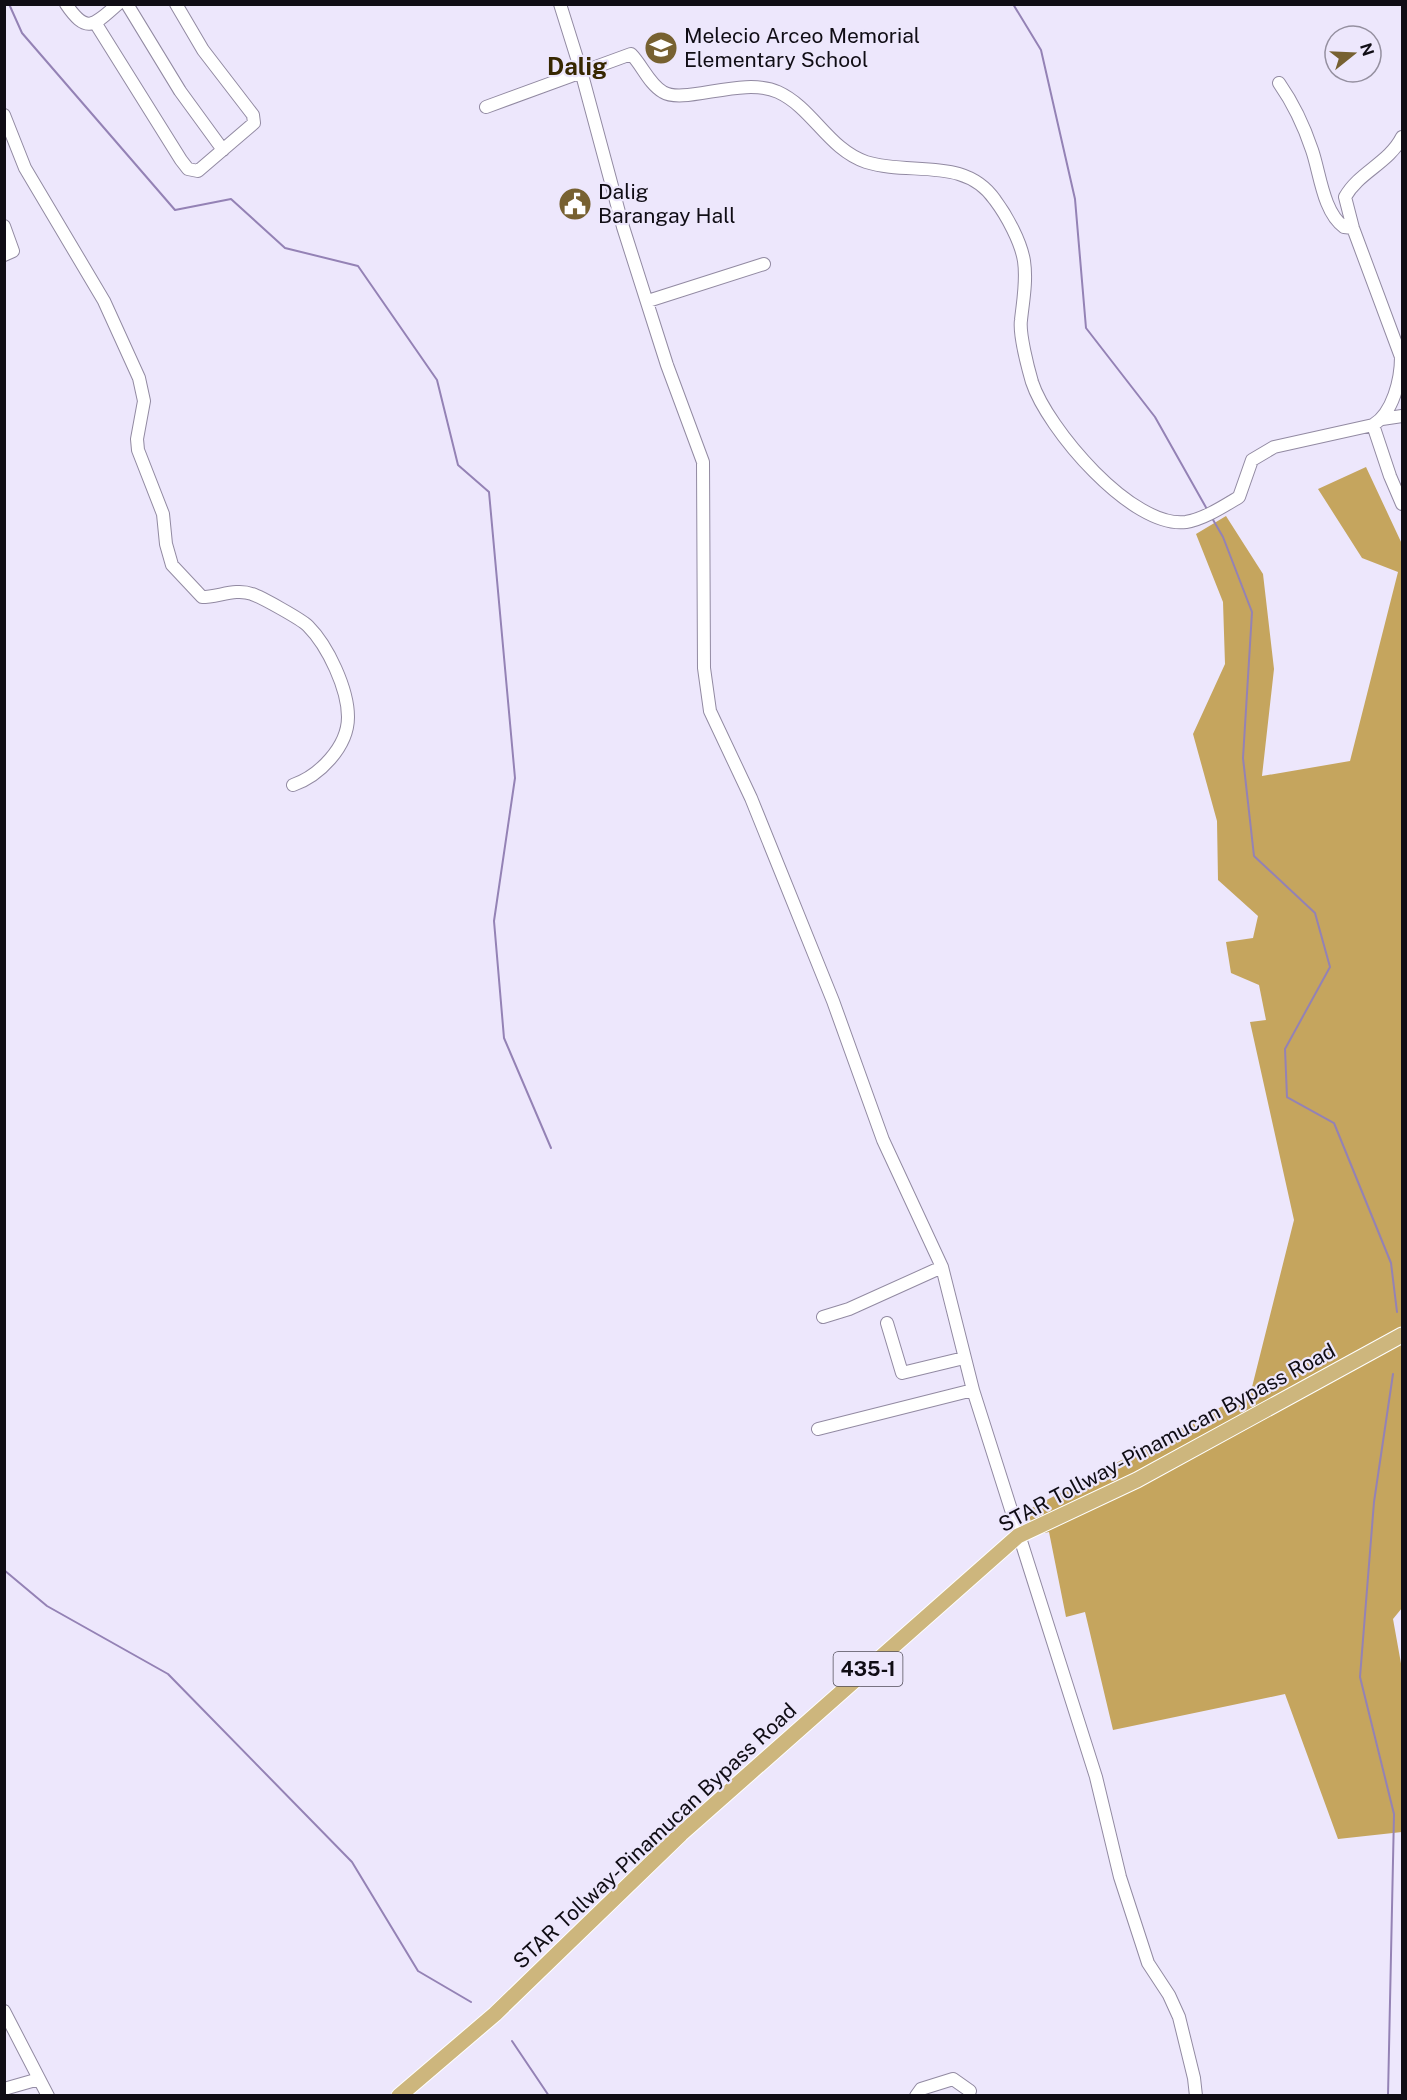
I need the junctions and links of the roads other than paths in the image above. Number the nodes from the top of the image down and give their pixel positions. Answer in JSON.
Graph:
{"nodes":[{"id":1,"x":66,"y":4,"type":"edge"},
{"id":2,"x":118,"y":4,"type":"edge"},
{"id":3,"x":127,"y":4,"type":"edge"},
{"id":4,"x":176,"y":4,"type":"edge"},
{"id":5,"x":560,"y":4,"type":"edge"},
{"id":6,"x":96,"y":24,"type":"junction"},
{"id":7,"x":581,"y":70,"type":"junction"},
{"id":8,"x":1279,"y":83,"type":"dead end"},
{"id":9,"x":486,"y":106,"type":"dead end"},
{"id":10,"x":4,"y":115,"type":"edge"},
{"id":11,"x":1402,"y":137,"type":"edge"},
{"id":12,"x":223,"y":150,"type":"junction"},
{"id":13,"x":4,"y":226,"type":"edge"},
{"id":14,"x":1353,"y":228,"type":"junction"},
{"id":15,"x":4,"y":255,"type":"edge"},
{"id":16,"x":764,"y":264,"type":"dead end"},
{"id":17,"x":648,"y":301,"type":"junction"},
{"id":18,"x":1402,"y":416,"type":"edge"},
{"id":19,"x":1378,"y":422,"type":"junction"},
{"id":20,"x":1402,"y":504,"type":"edge"},
{"id":21,"x":293,"y":785,"type":"dead end"},
{"id":22,"x":942,"y":1267,"type":"junction"},
{"id":23,"x":823,"y":1317,"type":"dead end"},
{"id":24,"x":887,"y":1323,"type":"dead end"},
{"id":25,"x":1402,"y":1335,"type":"edge"},
{"id":26,"x":964,"y":1358,"type":"junction"},
{"id":27,"x":973,"y":1390,"type":"junction"},
{"id":28,"x":818,"y":1429,"type":"dead end"},
{"id":29,"x":1018,"y":1536,"type":"junction"},
{"id":30,"x":4,"y":2011,"type":"edge"},
{"id":31,"x":8,"y":2032,"type":"edge"},
{"id":32,"x":39,"y":2079,"type":"junction"},
{"id":33,"x":4,"y":2089,"type":"edge"},
{"id":34,"x":970,"y":2091,"type":"dead end"},
{"id":35,"x":48,"y":2096,"type":"edge"},
{"id":36,"x":399,"y":2096,"type":"edge"},
{"id":37,"x":916,"y":2096,"type":"edge"},
{"id":38,"x":1196,"y":2096,"type":"edge"}],
"edges":[{"from":1,"to":6,"type":"street"},
{"from":2,"to":6,"type":"street"},
{"from":3,"to":12,"type":"street"},
{"from":4,"to":12,"type":"street"},
{"from":5,"to":7,"type":"street"},
{"from":6,"to":12,"type":"street"},
{"from":7,"to":9,"type":"street"},
{"from":7,"to":17,"type":"street"},
{"from":7,"to":19,"type":"street"},
{"from":8,"to":14,"type":"street"},
{"from":10,"to":21,"type":"street"},
{"from":11,"to":14,"type":"street"},
{"from":13,"to":15,"type":"street"},
{"from":14,"to":19,"type":"street"},
{"from":16,"to":17,"type":"street"},
{"from":17,"to":22,"type":"street"},
{"from":18,"to":19,"type":"street"},
{"from":19,"to":20,"type":"street"},
{"from":22,"to":23,"type":"street"},
{"from":22,"to":26,"type":"street"},
{"from":24,"to":26,"type":"street"},
{"from":25,"to":29,"type":"main road","name":"STAR Tollway-Pinamucan Bypass Road","number":"435-1"},
{"from":26,"to":27,"type":"street"},
{"from":27,"to":28,"type":"street"},
{"from":27,"to":29,"type":"street"},
{"from":29,"to":36,"type":"main road","name":"STAR Tollway-Pinamucan Bypass Road","number":"435-1"},
{"from":29,"to":38,"type":"street"},
{"from":30,"to":31,"type":"street"},
{"from":31,"to":32,"type":"street"},
{"from":32,"to":33,"type":"street"},
{"from":32,"to":35,"type":"street"},
{"from":34,"to":37,"type":"street"}]}
